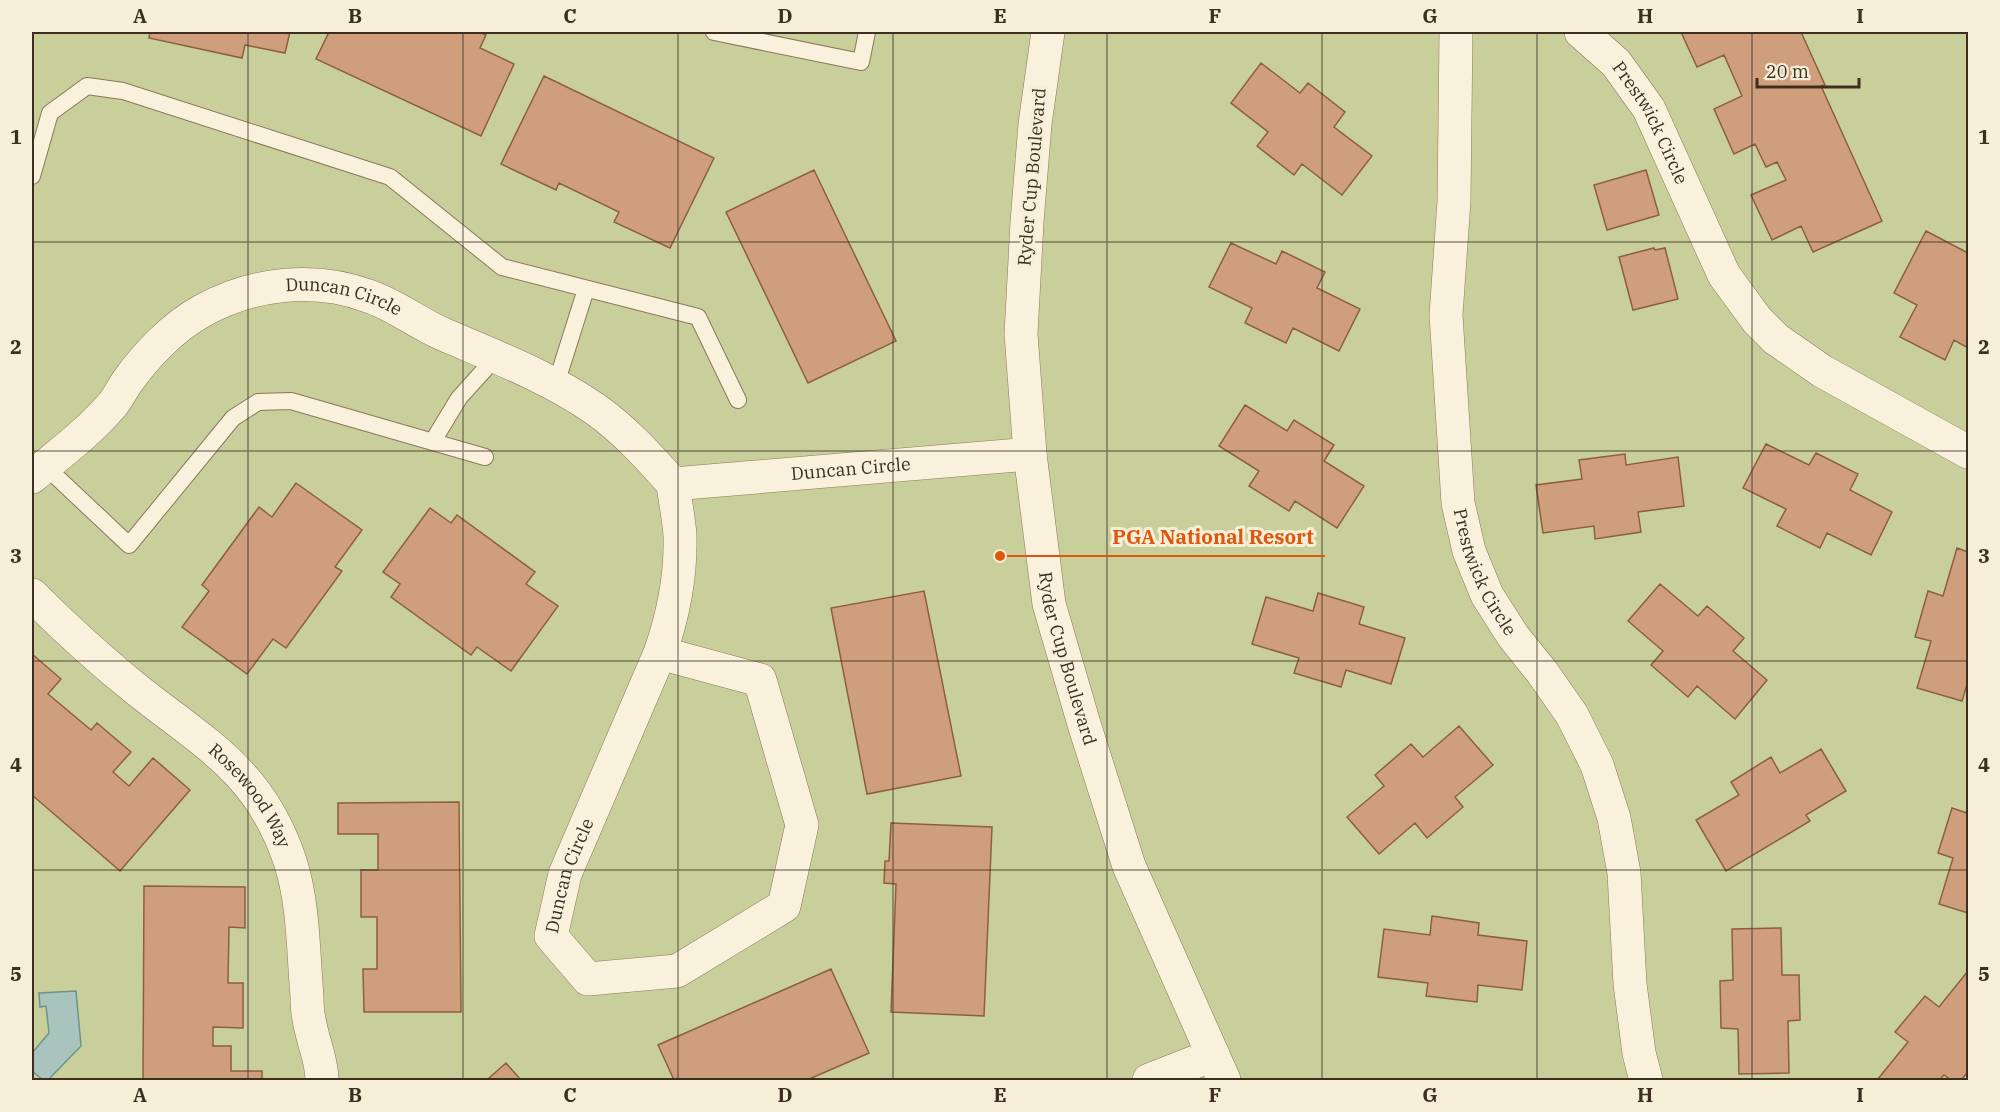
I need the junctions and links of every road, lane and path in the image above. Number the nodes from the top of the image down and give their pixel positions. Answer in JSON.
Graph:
{"nodes":[{"id":1,"x":714,"y":32,"type":"edge"},
{"id":2,"x":867,"y":32,"type":"edge"},
{"id":3,"x":1048,"y":32,"type":"edge"},
{"id":4,"x":1456,"y":32,"type":"edge"},
{"id":5,"x":1581,"y":32,"type":"edge"},
{"id":6,"x":32,"y":176,"type":"edge"},
{"id":7,"x":586,"y":289,"type":"junction"},
{"id":8,"x":496,"y":357,"type":"junction"},
{"id":9,"x":556,"y":384,"type":"junction"},
{"id":10,"x":738,"y":400,"type":"dead end"},
{"id":11,"x":433,"y":441,"type":"junction"},
{"id":12,"x":1968,"y":452,"type":"edge"},
{"id":13,"x":1030,"y":454,"type":"junction"},
{"id":14,"x":485,"y":457,"type":"dead end"},
{"id":15,"x":38,"y":472,"type":"edge"},
{"id":16,"x":673,"y":484,"type":"junction"},
{"id":17,"x":32,"y":595,"type":"edge"},
{"id":18,"x":660,"y":652,"type":"junction"},
{"id":19,"x":1219,"y":1067,"type":"edge"},
{"id":20,"x":322,"y":1080,"type":"edge"},
{"id":21,"x":1149,"y":1080,"type":"edge"},
{"id":22,"x":1646,"y":1080,"type":"edge"}],
"edges":[{"from":1,"to":2,"type":"lane"},
{"from":3,"to":13,"type":"street","name":"Ryder Cup Boulevard"},
{"from":4,"to":22,"type":"street","name":"Prestwick Circle"},
{"from":5,"to":12,"type":"street","name":"Prestwick Circle"},
{"from":6,"to":7,"type":"lane"},
{"from":7,"to":9,"type":"lane"},
{"from":7,"to":10,"type":"lane"},
{"from":8,"to":9,"type":"street","name":"Duncan Circle"},
{"from":8,"to":11,"type":"lane"},
{"from":8,"to":15,"type":"street","name":"Duncan Circle"},
{"from":9,"to":16,"type":"street","name":"Duncan Circle"},
{"from":11,"to":14,"type":"lane"},
{"from":11,"to":15,"type":"lane"},
{"from":13,"to":16,"type":"street","name":"Duncan Circle"},
{"from":13,"to":19,"type":"street","name":"Ryder Cup Boulevard"},
{"from":16,"to":18,"type":"street","name":"Duncan Circle"},
{"from":17,"to":20,"type":"street","name":"Rosewood Way"},
{"from":18,"to":18,"type":"street","name":"Duncan Circle"},
{"from":19,"to":21,"type":"street"}]}
